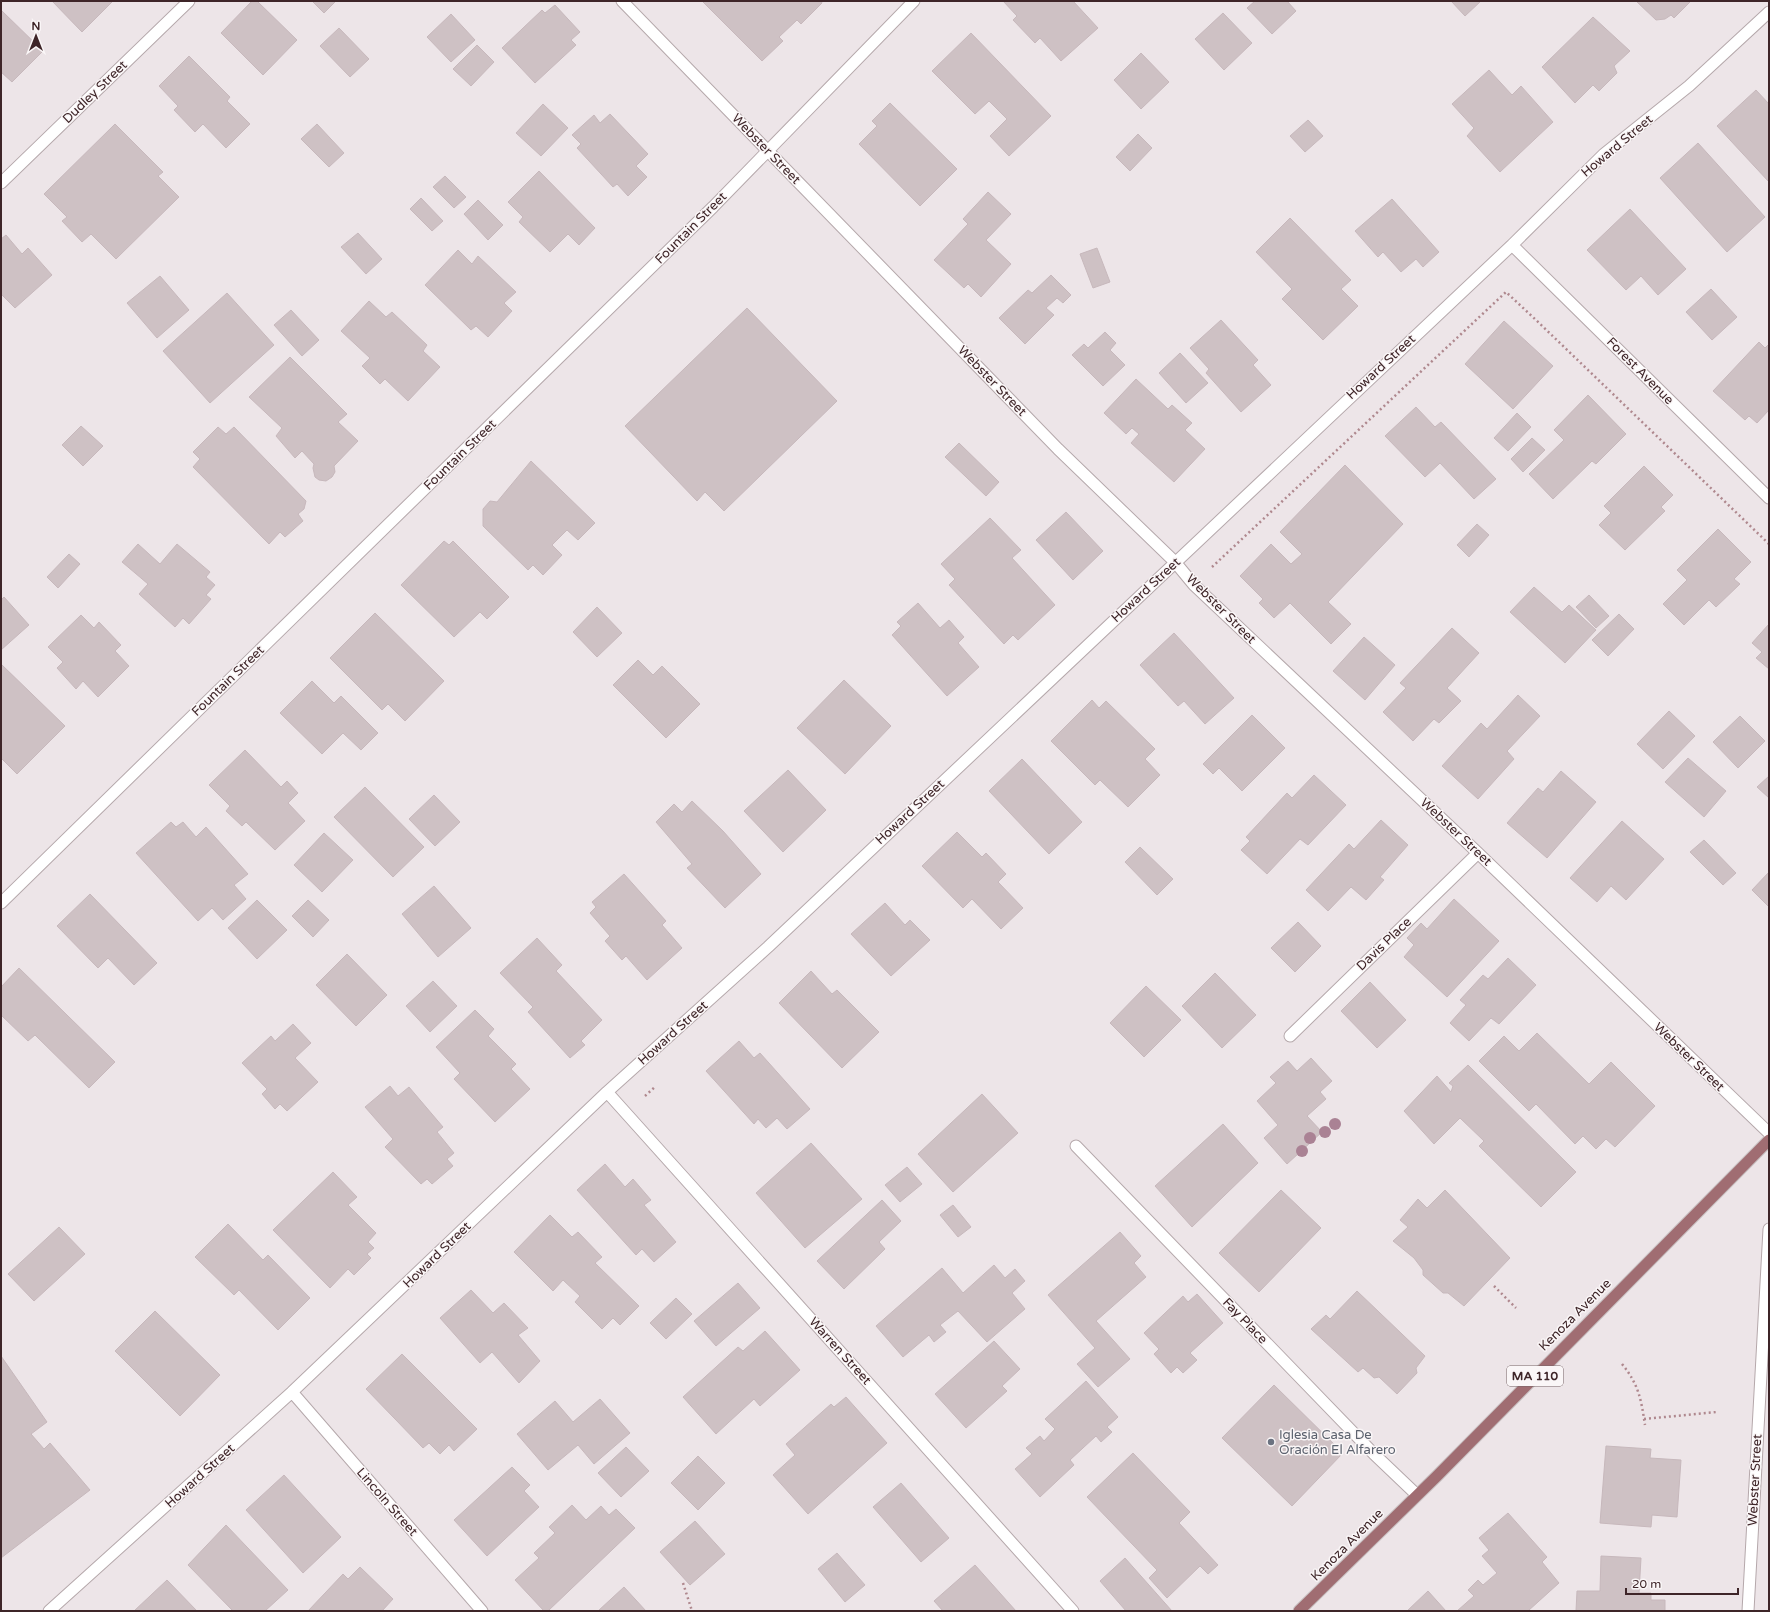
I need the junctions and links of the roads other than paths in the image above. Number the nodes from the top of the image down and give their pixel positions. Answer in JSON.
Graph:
{"nodes":[{"id":1,"x":189,"y":1,"type":"edge"},
{"id":2,"x":622,"y":1,"type":"edge"},
{"id":3,"x":914,"y":1,"type":"edge"},
{"id":4,"x":1769,"y":12,"type":"edge"},
{"id":5,"x":768,"y":151,"type":"junction"},
{"id":6,"x":1,"y":183,"type":"edge"},
{"id":7,"x":1512,"y":245,"type":"junction"},
{"id":8,"x":1769,"y":498,"type":"edge"},
{"id":9,"x":1175,"y":562,"type":"junction"},
{"id":10,"x":1478,"y":853,"type":"junction"},
{"id":11,"x":1,"y":903,"type":"edge"},
{"id":12,"x":1290,"y":1036,"type":"dead end"},
{"id":13,"x":608,"y":1092,"type":"junction"},
{"id":14,"x":1769,"y":1133,"type":"edge"},
{"id":15,"x":1769,"y":1140,"type":"edge"},
{"id":16,"x":1076,"y":1146,"type":"dead end"},
{"id":17,"x":1769,"y":1229,"type":"edge"},
{"id":18,"x":292,"y":1392,"type":"junction"},
{"id":19,"x":1417,"y":1495,"type":"junction"},
{"id":20,"x":49,"y":1611,"type":"edge"},
{"id":21,"x":482,"y":1611,"type":"edge"},
{"id":22,"x":1073,"y":1611,"type":"edge"},
{"id":23,"x":1299,"y":1611,"type":"edge"},
{"id":24,"x":1748,"y":1611,"type":"edge"}],
"edges":[{"from":1,"to":6,"type":"street","name":"Dudley Street"},
{"from":2,"to":5,"type":"street","name":"Webster Street"},
{"from":3,"to":5,"type":"street","name":"Fountain Street"},
{"from":4,"to":7,"type":"street","name":"Howard Street"},
{"from":5,"to":9,"type":"street","name":"Webster Street"},
{"from":5,"to":11,"type":"street","name":"Fountain Street"},
{"from":7,"to":8,"type":"street","name":"Forest Avenue"},
{"from":7,"to":9,"type":"street","name":"Howard Street"},
{"from":9,"to":10,"type":"street","name":"Webster Street"},
{"from":9,"to":13,"type":"street","name":"Howard Street"},
{"from":10,"to":12,"type":"street","name":"Davis Place"},
{"from":10,"to":14,"type":"street","name":"Webster Street"},
{"from":13,"to":18,"type":"street","name":"Howard Street"},
{"from":13,"to":22,"type":"street","name":"Warren Street"},
{"from":15,"to":19,"type":"main road","name":"Kenoza Avenue","number":"MA 110"},
{"from":16,"to":19,"type":"street","name":"Fay Place"},
{"from":17,"to":24,"type":"street","name":"Webster Street"},
{"from":18,"to":20,"type":"street","name":"Howard Street"},
{"from":18,"to":21,"type":"street","name":"Lincoln Street"},
{"from":19,"to":23,"type":"main road","name":"Kenoza Avenue","number":"MA 110"}]}
